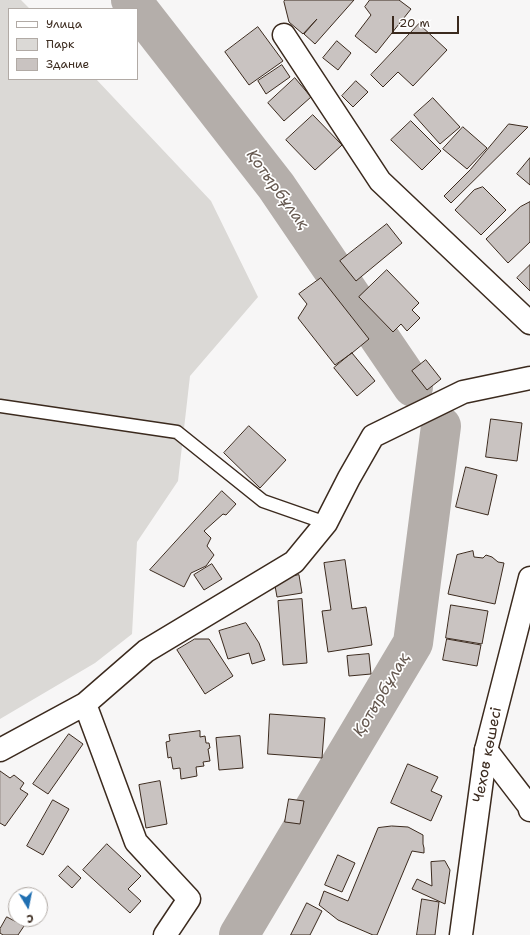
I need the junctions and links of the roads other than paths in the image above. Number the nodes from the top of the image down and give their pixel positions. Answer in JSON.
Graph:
{"nodes":[{"id":1,"x":284,"y":35,"type":"dead end"},
{"id":2,"x":530,"y":323,"type":"edge"},
{"id":3,"x":530,"y":378,"type":"edge"},
{"id":4,"x":0,"y":406,"type":"edge"},
{"id":5,"x":326,"y":524,"type":"junction"},
{"id":6,"x":530,"y":578,"type":"edge"},
{"id":7,"x":84,"y":704,"type":"junction"},
{"id":8,"x":0,"y":750,"type":"edge"},
{"id":9,"x":486,"y":750,"type":"junction"},
{"id":10,"x":530,"y":810,"type":"edge"},
{"id":11,"x":165,"y":935,"type":"edge"},
{"id":12,"x":461,"y":935,"type":"edge"}],
"edges":[{"from":1,"to":2,"type":"street"},
{"from":3,"to":5,"type":"street"},
{"from":4,"to":5,"type":"lane"},
{"from":5,"to":7,"type":"street"},
{"from":6,"to":9,"type":"street","name":"Чехов көшесі"},
{"from":7,"to":8,"type":"street"},
{"from":7,"to":11,"type":"street"},
{"from":9,"to":10,"type":"street"},
{"from":9,"to":12,"type":"street","name":"Чехов көшесі"}]}
